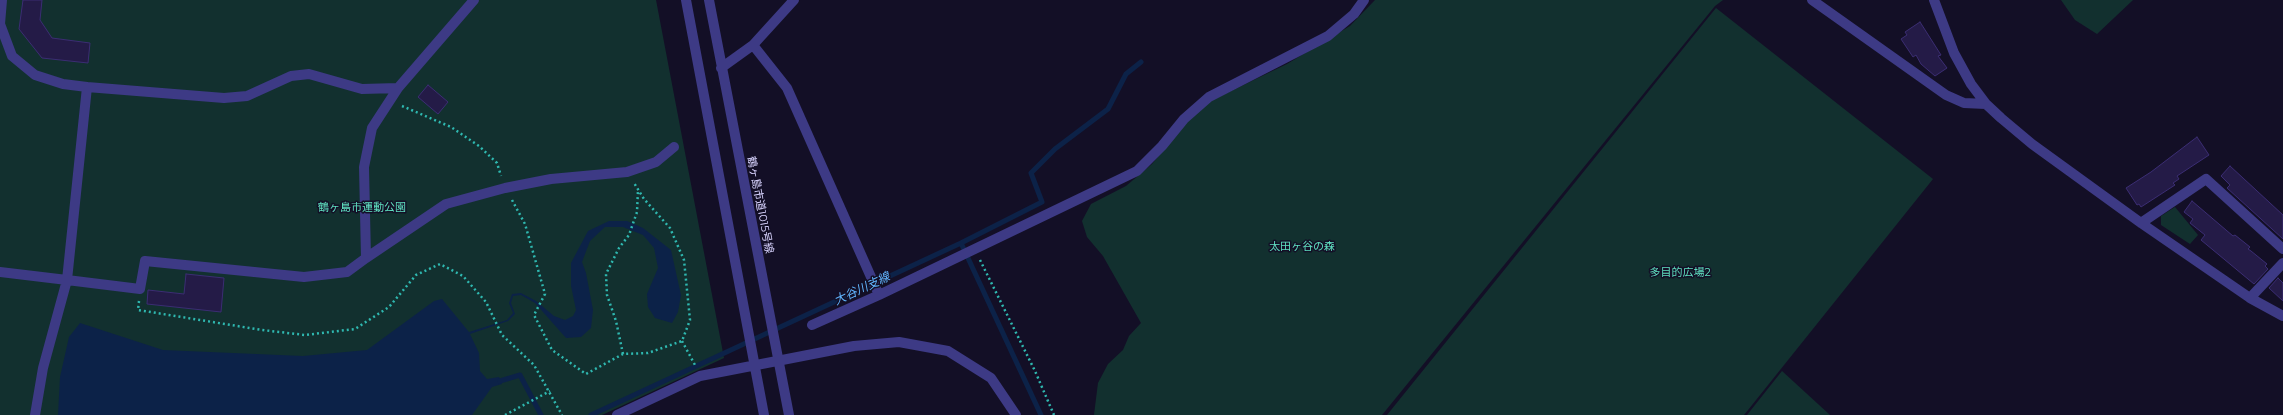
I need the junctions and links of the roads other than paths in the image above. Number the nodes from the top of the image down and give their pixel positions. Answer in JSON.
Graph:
{"nodes":[{"id":1,"x":2,"y":0,"type":"edge"},
{"id":2,"x":474,"y":0,"type":"edge"},
{"id":3,"x":686,"y":0,"type":"edge"},
{"id":4,"x":709,"y":0,"type":"edge"},
{"id":5,"x":794,"y":0,"type":"edge"},
{"id":6,"x":1364,"y":0,"type":"edge"},
{"id":7,"x":1812,"y":0,"type":"edge"},
{"id":8,"x":1934,"y":0,"type":"edge"},
{"id":9,"x":753,"y":45,"type":"junction"},
{"id":10,"x":721,"y":68,"type":"junction"},
{"id":11,"x":87,"y":87,"type":"junction"},
{"id":12,"x":398,"y":88,"type":"junction"},
{"id":13,"x":1986,"y":104,"type":"junction"},
{"id":14,"x":674,"y":147,"type":"dead end"},
{"id":15,"x":2141,"y":223,"type":"junction"},
{"id":16,"x":2283,"y":248,"type":"edge"},
{"id":17,"x":366,"y":258,"type":"junction"},
{"id":18,"x":2283,"y":263,"type":"edge"},
{"id":19,"x":0,"y":272,"type":"edge"},
{"id":20,"x":68,"y":280,"type":"junction"},
{"id":21,"x":879,"y":295,"type":"junction"},
{"id":22,"x":2250,"y":298,"type":"junction"},
{"id":23,"x":2283,"y":316,"type":"edge"},
{"id":24,"x":812,"y":325,"type":"dead end"},
{"id":25,"x":778,"y":360,"type":"junction"},
{"id":26,"x":755,"y":364,"type":"junction"},
{"id":27,"x":35,"y":415,"type":"edge"},
{"id":28,"x":618,"y":415,"type":"edge"},
{"id":29,"x":764,"y":415,"type":"edge"},
{"id":30,"x":789,"y":415,"type":"edge"},
{"id":31,"x":1016,"y":415,"type":"edge"}],
"edges":[{"from":1,"to":11,"type":"street"},
{"from":2,"to":12,"type":"street"},
{"from":3,"to":26,"type":"street"},
{"from":4,"to":10,"type":"street","name":"鶴ヶ島市道1015号線"},
{"from":5,"to":9,"type":"street"},
{"from":6,"to":21,"type":"street"},
{"from":7,"to":13,"type":"street"},
{"from":8,"to":13,"type":"street"},
{"from":9,"to":10,"type":"street"},
{"from":9,"to":21,"type":"street"},
{"from":10,"to":25,"type":"street","name":"鶴ヶ島市道1015号線"},
{"from":11,"to":12,"type":"street"},
{"from":11,"to":20,"type":"street"},
{"from":12,"to":17,"type":"street"},
{"from":13,"to":15,"type":"street"},
{"from":14,"to":17,"type":"street"},
{"from":15,"to":16,"type":"street"},
{"from":15,"to":22,"type":"street"},
{"from":17,"to":20,"type":"street"},
{"from":18,"to":22,"type":"street"},
{"from":19,"to":20,"type":"street"},
{"from":20,"to":27,"type":"street"},
{"from":21,"to":24,"type":"street"},
{"from":22,"to":23,"type":"street"},
{"from":25,"to":26,"type":"street"},
{"from":25,"to":30,"type":"street","name":"鶴ヶ島市道1015号線"},
{"from":25,"to":31,"type":"street"},
{"from":26,"to":28,"type":"street"},
{"from":26,"to":29,"type":"street"}]}
